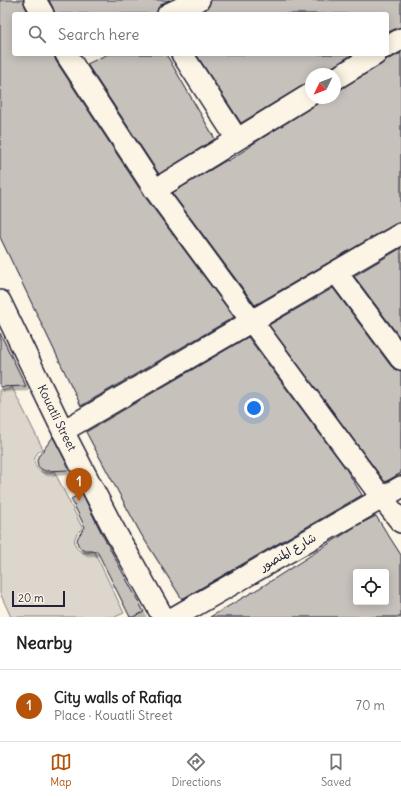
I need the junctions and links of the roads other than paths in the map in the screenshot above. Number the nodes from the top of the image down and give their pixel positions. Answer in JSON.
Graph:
{"nodes":[{"id":1,"x":35,"y":0,"type":"edge"},
{"id":2,"x":199,"y":0,"type":"edge"},
{"id":3,"x":42,"y":12,"type":"edge"},
{"id":4,"x":172,"y":12,"type":"edge"},
{"id":5,"x":401,"y":39,"type":"edge"},
{"id":6,"x":389,"y":46,"type":"edge"},
{"id":7,"x":72,"y":56,"type":"edge"},
{"id":8,"x":183,"y":56,"type":"edge"},
{"id":9,"x":373,"y":56,"type":"edge"},
{"id":10,"x":341,"y":75,"type":"edge"},
{"id":11,"x":305,"y":98,"type":"edge"},
{"id":12,"x":236,"y":139,"type":"junction"},
{"id":13,"x":155,"y":190,"type":"junction"},
{"id":14,"x":401,"y":234,"type":"edge"},
{"id":15,"x":336,"y":272,"type":"junction"},
{"id":16,"x":0,"y":301,"type":"edge"},
{"id":17,"x":252,"y":321,"type":"junction"},
{"id":18,"x":401,"y":359,"type":"edge"},
{"id":19,"x":63,"y":431,"type":"junction"},
{"id":20,"x":401,"y":487,"type":"edge"},
{"id":21,"x":382,"y":498,"type":"junction"},
{"id":22,"x":401,"y":522,"type":"edge"},
{"id":23,"x":163,"y":617,"type":"edge"},
{"id":24,"x":175,"y":617,"type":"edge"}],
"edges":[{"from":1,"to":3,"type":"street"},
{"from":2,"to":4,"type":"street"},
{"from":5,"to":6,"type":"street"},
{"from":7,"to":13,"type":"street"},
{"from":8,"to":12,"type":"street"},
{"from":9,"to":10,"type":"street"},
{"from":11,"to":12,"type":"street"},
{"from":12,"to":13,"type":"street"},
{"from":13,"to":17,"type":"street"},
{"from":14,"to":15,"type":"street"},
{"from":15,"to":17,"type":"street"},
{"from":15,"to":18,"type":"street"},
{"from":16,"to":19,"type":"street","name":"Kouatli Street"},
{"from":17,"to":19,"type":"street"},
{"from":17,"to":21,"type":"street"},
{"from":19,"to":23,"type":"street","name":"Kouatli Street"},
{"from":20,"to":21,"type":"street","name":"شارع المنصور"},
{"from":21,"to":22,"type":"street"},
{"from":21,"to":24,"type":"street","name":"شارع المنصور"}]}
